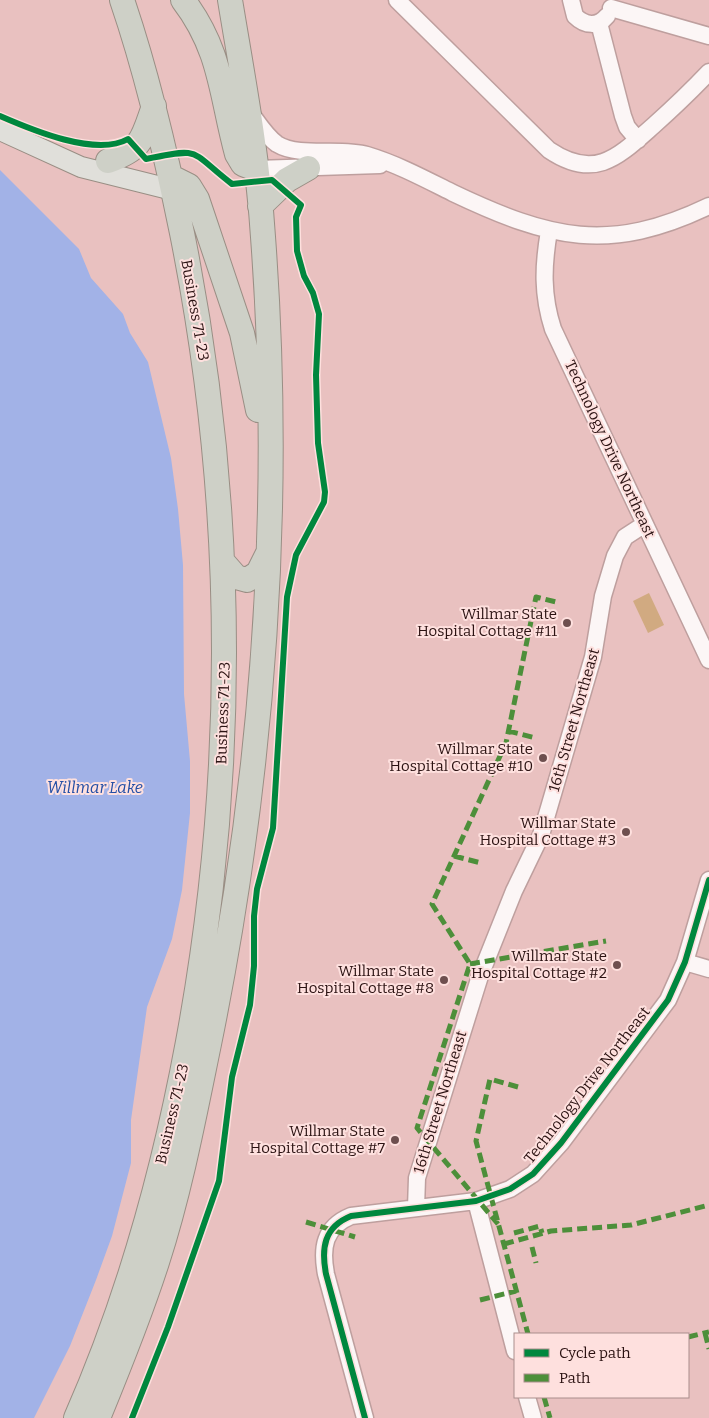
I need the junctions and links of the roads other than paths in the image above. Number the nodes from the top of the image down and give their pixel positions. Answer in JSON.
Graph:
{"nodes":[{"id":1,"x":122,"y":0,"type":"edge"},
{"id":2,"x":184,"y":0,"type":"edge"},
{"id":3,"x":230,"y":0,"type":"edge"},
{"id":4,"x":397,"y":0,"type":"edge"},
{"id":5,"x":571,"y":0,"type":"edge"},
{"id":6,"x":611,"y":4,"type":"edge"},
{"id":7,"x":599,"y":23,"type":"junction"},
{"id":8,"x":709,"y":36,"type":"edge"},
{"id":9,"x":709,"y":72,"type":"edge"},
{"id":10,"x":154,"y":106,"type":"junction"},
{"id":11,"x":248,"y":111,"type":"junction"},
{"id":12,"x":0,"y":130,"type":"edge"},
{"id":13,"x":638,"y":140,"type":"junction"},
{"id":14,"x":30,"y":143,"type":"junction"},
{"id":15,"x":108,"y":161,"type":"junction"},
{"id":16,"x":395,"y":165,"type":"junction"},
{"id":17,"x":308,"y":168,"type":"junction"},
{"id":18,"x":256,"y":169,"type":"junction"},
{"id":19,"x":172,"y":183,"type":"junction"},
{"id":20,"x":260,"y":206,"type":"junction"},
{"id":21,"x":709,"y":206,"type":"edge"},
{"id":22,"x":549,"y":231,"type":"junction"},
{"id":23,"x":270,"y":510,"type":"junction"},
{"id":24,"x":645,"y":524,"type":"junction"},
{"id":25,"x":269,"y":549,"type":"junction"},
{"id":26,"x":222,"y":561,"type":"junction"},
{"id":27,"x":709,"y":660,"type":"edge"},
{"id":28,"x":709,"y":880,"type":"edge"},
{"id":29,"x":685,"y":962,"type":"junction"},
{"id":30,"x":709,"y":969,"type":"edge"},
{"id":31,"x":476,"y":1201,"type":"junction"},
{"id":32,"x":416,"y":1208,"type":"junction"},
{"id":33,"x":514,"y":1347,"type":"edge"},
{"id":34,"x":528,"y":1398,"type":"edge"},
{"id":35,"x":76,"y":1418,"type":"edge"},
{"id":36,"x":98,"y":1418,"type":"edge"},
{"id":37,"x":364,"y":1418,"type":"edge"},
{"id":38,"x":533,"y":1418,"type":"edge"}],
"edges":[{"from":1,"to":10,"type":"highway","name":"Business 71-23"},
{"from":2,"to":18,"type":"highway"},
{"from":3,"to":11,"type":"highway","name":"Business 71-23"},
{"from":4,"to":13,"type":"street"},
{"from":5,"to":7,"type":"street"},
{"from":6,"to":7,"type":"street"},
{"from":6,"to":8,"type":"street"},
{"from":7,"to":13,"type":"street"},
{"from":9,"to":13,"type":"street"},
{"from":10,"to":15,"type":"highway"},
{"from":10,"to":19,"type":"highway","name":"Business 71-23"},
{"from":11,"to":16,"type":"street"},
{"from":11,"to":18,"type":"highway","name":"Business 71-23"},
{"from":12,"to":14,"type":"main road"},
{"from":14,"to":15,"type":"main road"},
{"from":14,"to":19,"type":"main road"},
{"from":15,"to":19,"type":"main road"},
{"from":16,"to":17,"type":"street"},
{"from":16,"to":22,"type":"street"},
{"from":17,"to":18,"type":"street"},
{"from":17,"to":20,"type":"highway"},
{"from":18,"to":20,"type":"highway","name":"Business 71-23"},
{"from":19,"to":23,"type":"highway"},
{"from":19,"to":26,"type":"highway","name":"Business 71-23"},
{"from":20,"to":23,"type":"highway","name":"Business 71-23"},
{"from":21,"to":22,"type":"street"},
{"from":22,"to":24,"type":"street","name":"Technology Drive Northeast"},
{"from":23,"to":25,"type":"highway","name":"Business 71-23"},
{"from":24,"to":27,"type":"street","name":"Technology Drive Northeast"},
{"from":24,"to":32,"type":"street","name":"16th Street Northeast"},
{"from":25,"to":26,"type":"highway"},
{"from":25,"to":36,"type":"highway","name":"Business 71-23"},
{"from":26,"to":35,"type":"highway","name":"Business 71-23"},
{"from":28,"to":29,"type":"street","name":"Technology Drive Northeast"},
{"from":29,"to":30,"type":"street"},
{"from":29,"to":31,"type":"street","name":"Technology Drive Northeast"},
{"from":31,"to":32,"type":"street","name":"Technology Drive Northeast"},
{"from":31,"to":33,"type":"street"},
{"from":32,"to":37,"type":"street","name":"Technology Drive Northeast"},
{"from":34,"to":38,"type":"street"}]}
